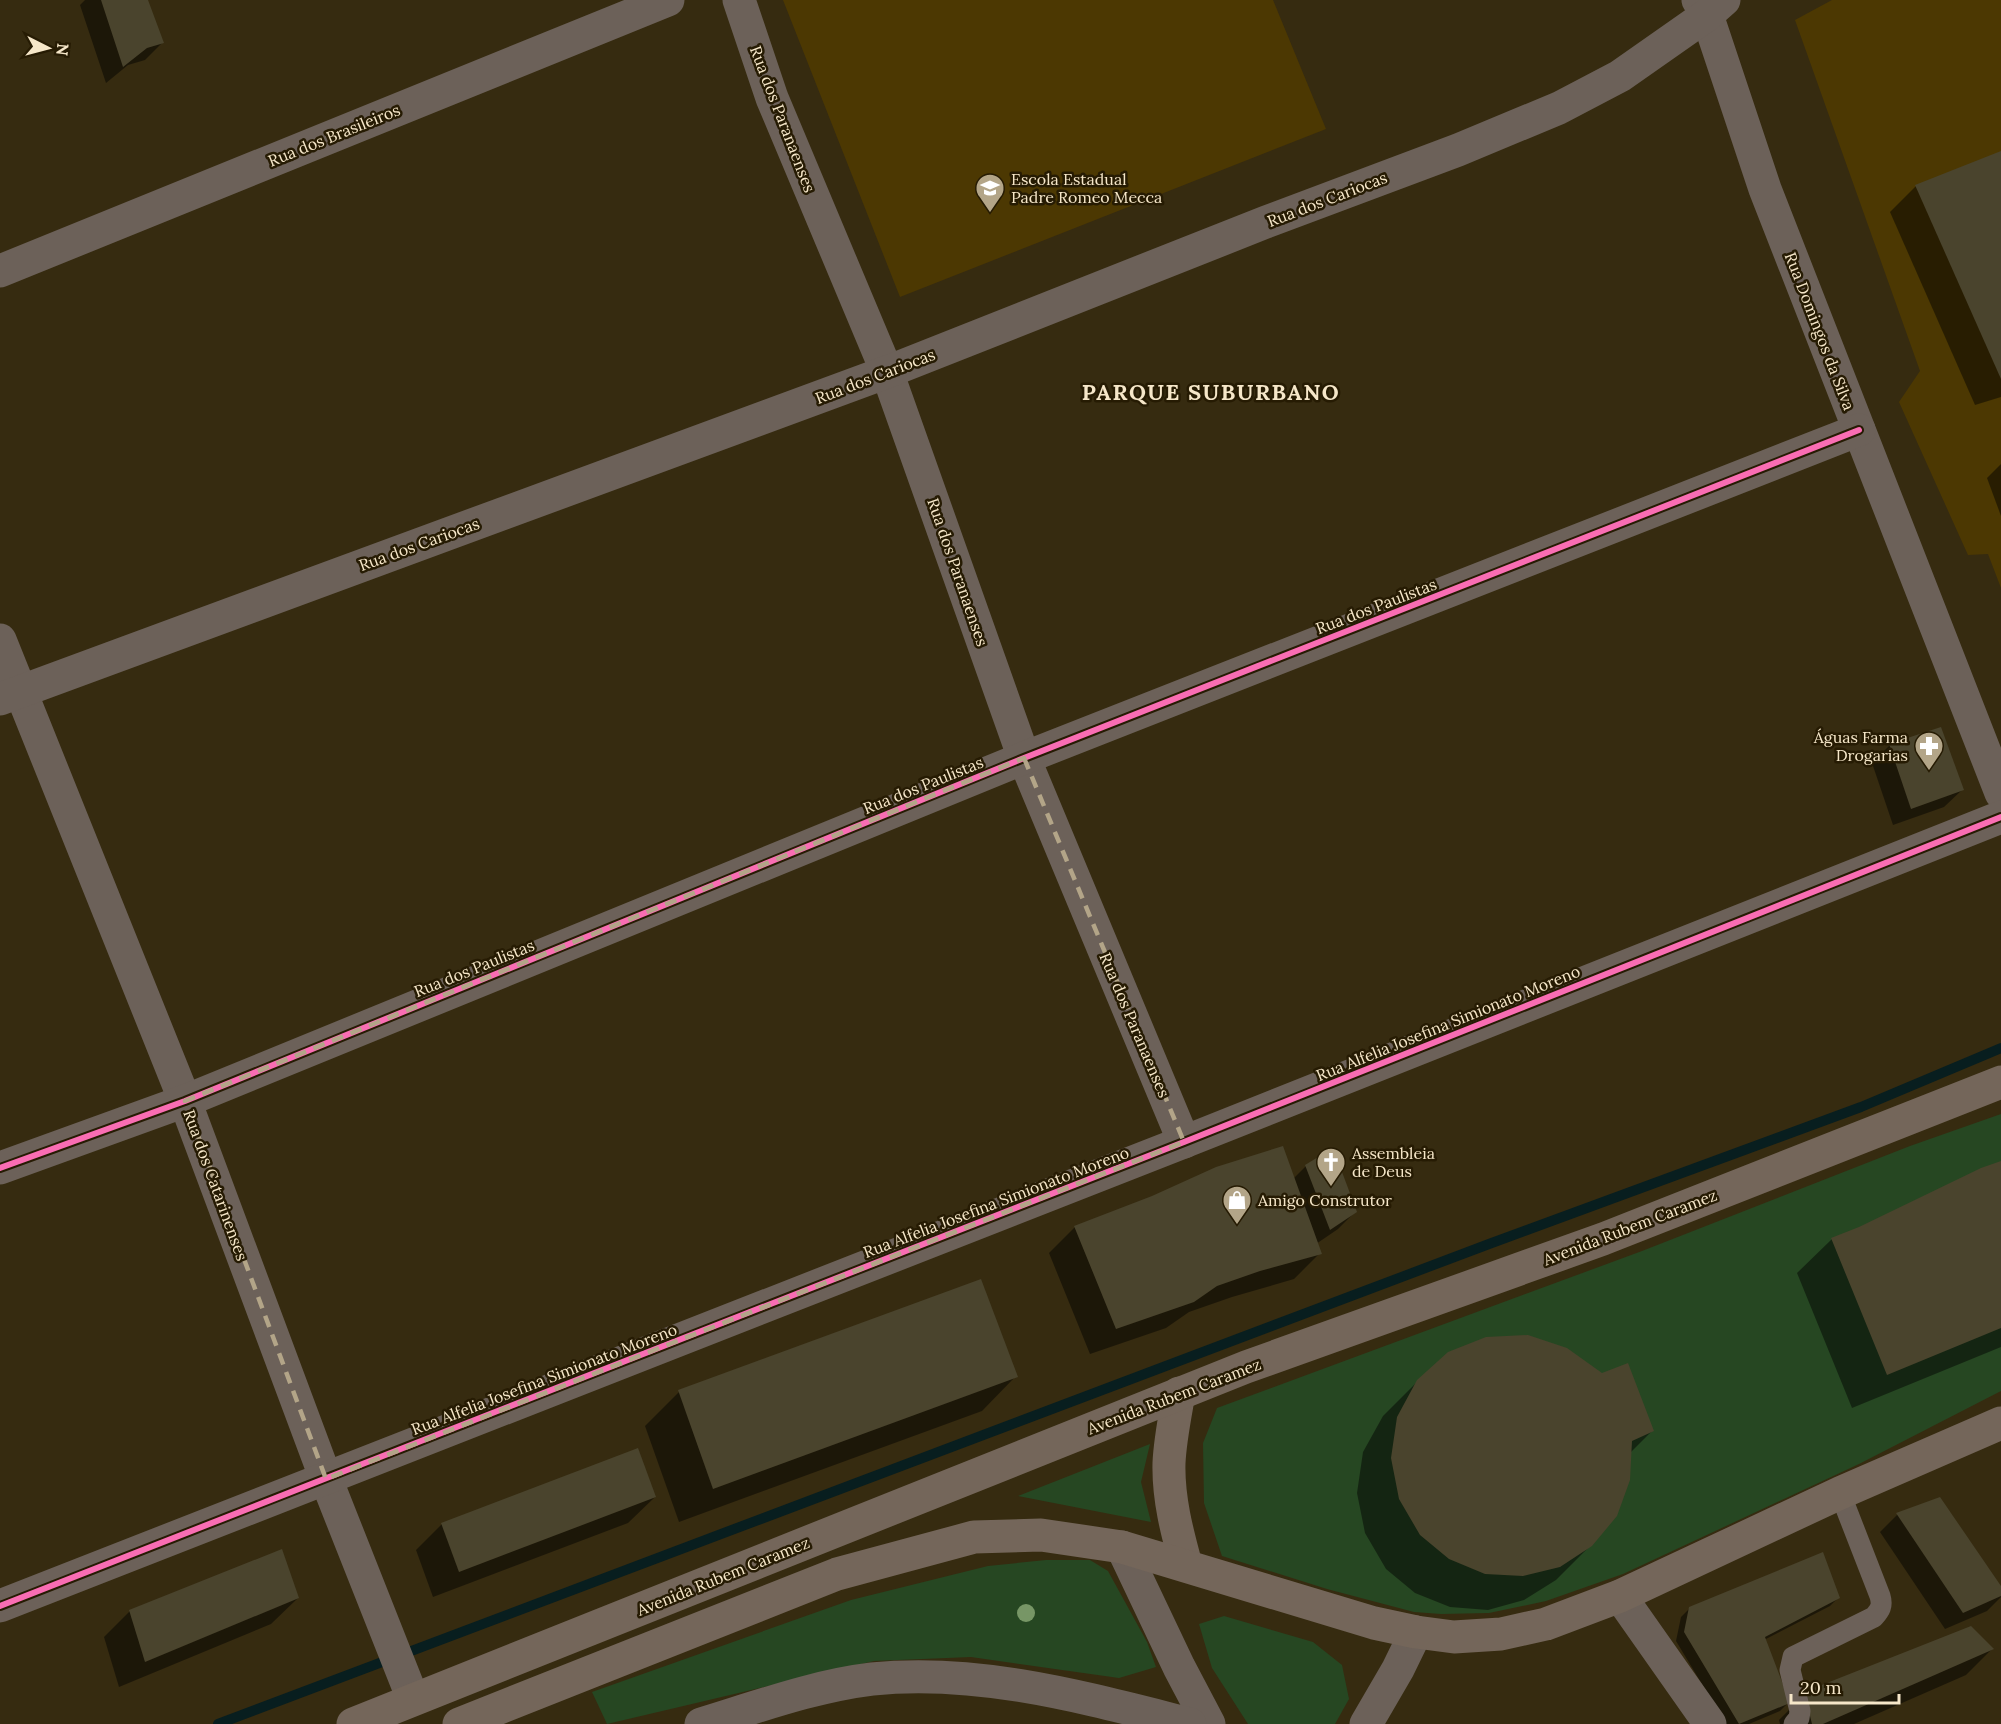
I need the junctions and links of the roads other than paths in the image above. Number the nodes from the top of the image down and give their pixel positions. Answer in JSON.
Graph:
{"nodes":[{"id":1,"x":668,"y":0,"type":"edge"},
{"id":2,"x":739,"y":0,"type":"edge"},
{"id":3,"x":1710,"y":5,"type":"edge"},
{"id":4,"x":0,"y":271,"type":"edge"},
{"id":5,"x":887,"y":372,"type":"junction"},
{"id":6,"x":1859,"y":430,"type":"junction"},
{"id":7,"x":0,"y":640,"type":"edge"},
{"id":8,"x":10,"y":695,"type":"edge"},
{"id":9,"x":1024,"y":758,"type":"junction"},
{"id":10,"x":2001,"y":793,"type":"edge"},
{"id":11,"x":2001,"y":817,"type":"edge"},
{"id":12,"x":2001,"y":1082,"type":"edge"},
{"id":13,"x":185,"y":1101,"type":"junction"},
{"id":14,"x":1184,"y":1142,"type":"junction"},
{"id":15,"x":0,"y":1168,"type":"edge"},
{"id":16,"x":1179,"y":1393,"type":"junction"},
{"id":17,"x":1999,"y":1428,"type":"edge"},
{"id":18,"x":326,"y":1479,"type":"junction"},
{"id":19,"x":1840,"y":1493,"type":"junction"},
{"id":20,"x":1122,"y":1546,"type":"junction"},
{"id":21,"x":1186,"y":1565,"type":"junction"},
{"id":22,"x":1620,"y":1596,"type":"junction"},
{"id":23,"x":0,"y":1606,"type":"edge"},
{"id":24,"x":1416,"y":1632,"type":"junction"},
{"id":25,"x":409,"y":1688,"type":"junction"},
{"id":26,"x":497,"y":1717,"type":"edge"},
{"id":27,"x":353,"y":1724,"type":"edge"},
{"id":28,"x":459,"y":1724,"type":"edge"},
{"id":29,"x":701,"y":1724,"type":"edge"},
{"id":30,"x":1190,"y":1724,"type":"edge"},
{"id":31,"x":1209,"y":1724,"type":"edge"},
{"id":32,"x":1366,"y":1724,"type":"edge"},
{"id":33,"x":1710,"y":1724,"type":"edge"},
{"id":34,"x":1794,"y":1724,"type":"edge"}],
"edges":[{"from":1,"to":4,"type":"street","name":"Rua dos Brasileiros"},
{"from":2,"to":5,"type":"street","name":"Rua dos Paranaenses"},
{"from":3,"to":5,"type":"street","name":"Rua dos Cariocas"},
{"from":3,"to":6,"type":"street","name":"Rua Domingos da Silva"},
{"from":5,"to":8,"type":"street","name":"Rua dos Cariocas"},
{"from":5,"to":9,"type":"street","name":"Rua dos Paranaenses"},
{"from":6,"to":9,"type":"street","name":"Rua dos Paulistas"},
{"from":6,"to":10,"type":"street","name":"Rua Domingos da Silva"},
{"from":7,"to":8,"type":"street","name":"Rua dos Catarinenses"},
{"from":8,"to":13,"type":"street","name":"Rua dos Catarinenses"},
{"from":9,"to":13,"type":"street","name":"Rua dos Paulistas"},
{"from":9,"to":14,"type":"street","name":"Rua dos Paranaenses"},
{"from":11,"to":14,"type":"street","name":"Rua Alfelia Josefina Simionato Moreno"},
{"from":12,"to":16,"type":"highway","name":"Avenida Rubem Caramez"},
{"from":13,"to":15,"type":"street","name":"Rua dos Paulistas"},
{"from":13,"to":18,"type":"street","name":"Rua dos Catarinenses"},
{"from":14,"to":18,"type":"street","name":"Rua Alfelia Josefina Simionato Moreno"},
{"from":16,"to":21,"type":"highway"},
{"from":16,"to":25,"type":"highway","name":"Avenida Rubem Caramez"},
{"from":17,"to":19,"type":"highway"},
{"from":18,"to":23,"type":"street","name":"Rua Alfelia Josefina Simionato Moreno"},
{"from":18,"to":25,"type":"street","name":"Rua dos Catarinenses"},
{"from":19,"to":22,"type":"highway"},
{"from":19,"to":34,"type":"lane"},
{"from":20,"to":21,"type":"highway"},
{"from":20,"to":26,"type":"highway"},
{"from":20,"to":31,"type":"street"},
{"from":21,"to":24,"type":"highway"},
{"from":22,"to":24,"type":"highway"},
{"from":22,"to":33,"type":"street"},
{"from":24,"to":32,"type":"street"},
{"from":25,"to":27,"type":"highway","name":"Avenida Rubem Caramez"},
{"from":26,"to":28,"type":"highway"},
{"from":29,"to":30,"type":"street"}]}
